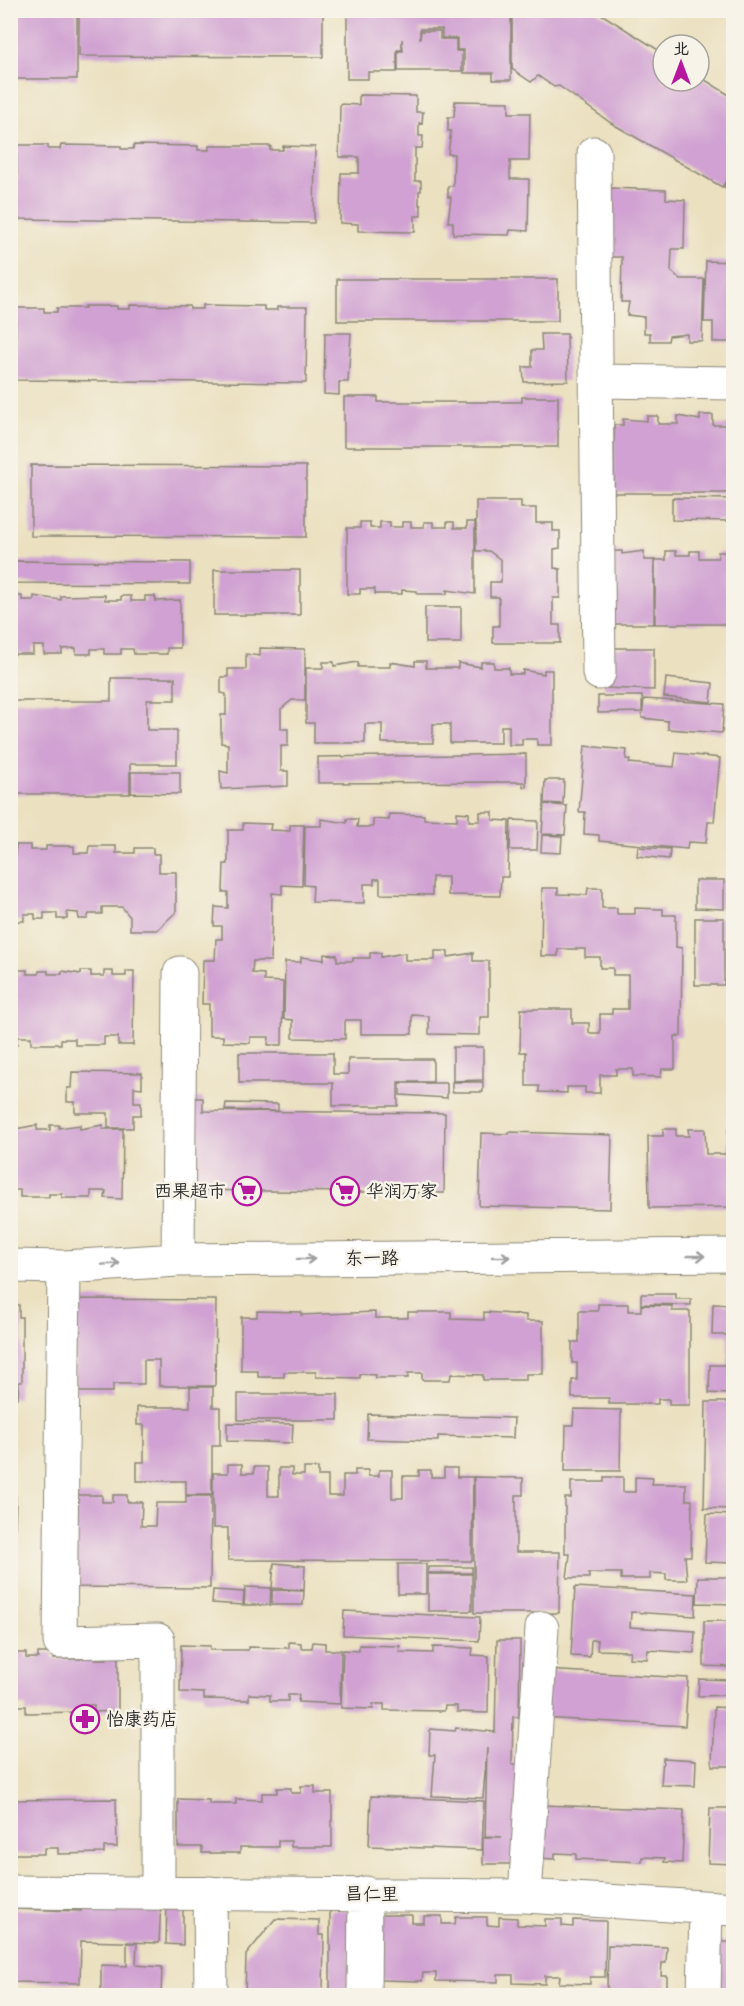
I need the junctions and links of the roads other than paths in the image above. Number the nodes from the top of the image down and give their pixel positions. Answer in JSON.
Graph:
{"nodes":[{"id":1,"x":594,"y":153,"type":"dead end"},
{"id":2,"x":598,"y":381,"type":"junction"},
{"id":3,"x":734,"y":383,"type":"edge"},
{"id":4,"x":599,"y":673,"type":"dead end"},
{"id":5,"x":180,"y":973,"type":"dead end"},
{"id":6,"x":734,"y":1256,"type":"edge"},
{"id":7,"x":178,"y":1260,"type":"junction"},
{"id":8,"x":10,"y":1266,"type":"edge"},
{"id":9,"x":64,"y":1267,"type":"junction"},
{"id":10,"x":542,"y":1628,"type":"dead end"},
{"id":11,"x":10,"y":1892,"type":"edge"},
{"id":12,"x":158,"y":1892,"type":"junction"},
{"id":13,"x":210,"y":1893,"type":"junction"},
{"id":14,"x":365,"y":1893,"type":"junction"},
{"id":15,"x":525,"y":1896,"type":"junction"},
{"id":16,"x":720,"y":1909,"type":"edge"},
{"id":17,"x":211,"y":1995,"type":"edge"},
{"id":18,"x":364,"y":1995,"type":"edge"},
{"id":19,"x":704,"y":1995,"type":"edge"}],
"edges":[{"from":1,"to":2,"type":"street"},
{"from":2,"to":3,"type":"street"},
{"from":2,"to":4,"type":"street"},
{"from":5,"to":7,"type":"street"},
{"from":7,"to":6,"type":"street","name":"东一路","one_way":true},
{"from":9,"to":7,"type":"street","name":"东一路","one_way":true},
{"from":8,"to":9,"type":"street","name":"东一路"},
{"from":9,"to":12,"type":"street"},
{"from":10,"to":15,"type":"street"},
{"from":11,"to":12,"type":"street","name":"昌仁里"},
{"from":12,"to":13,"type":"street","name":"昌仁里"},
{"from":13,"to":14,"type":"street","name":"昌仁里"},
{"from":13,"to":17,"type":"street"},
{"from":14,"to":15,"type":"street","name":"昌仁里"},
{"from":14,"to":18,"type":"street"},
{"from":15,"to":16,"type":"street","name":"昌仁里"},
{"from":16,"to":19,"type":"street"}]}
